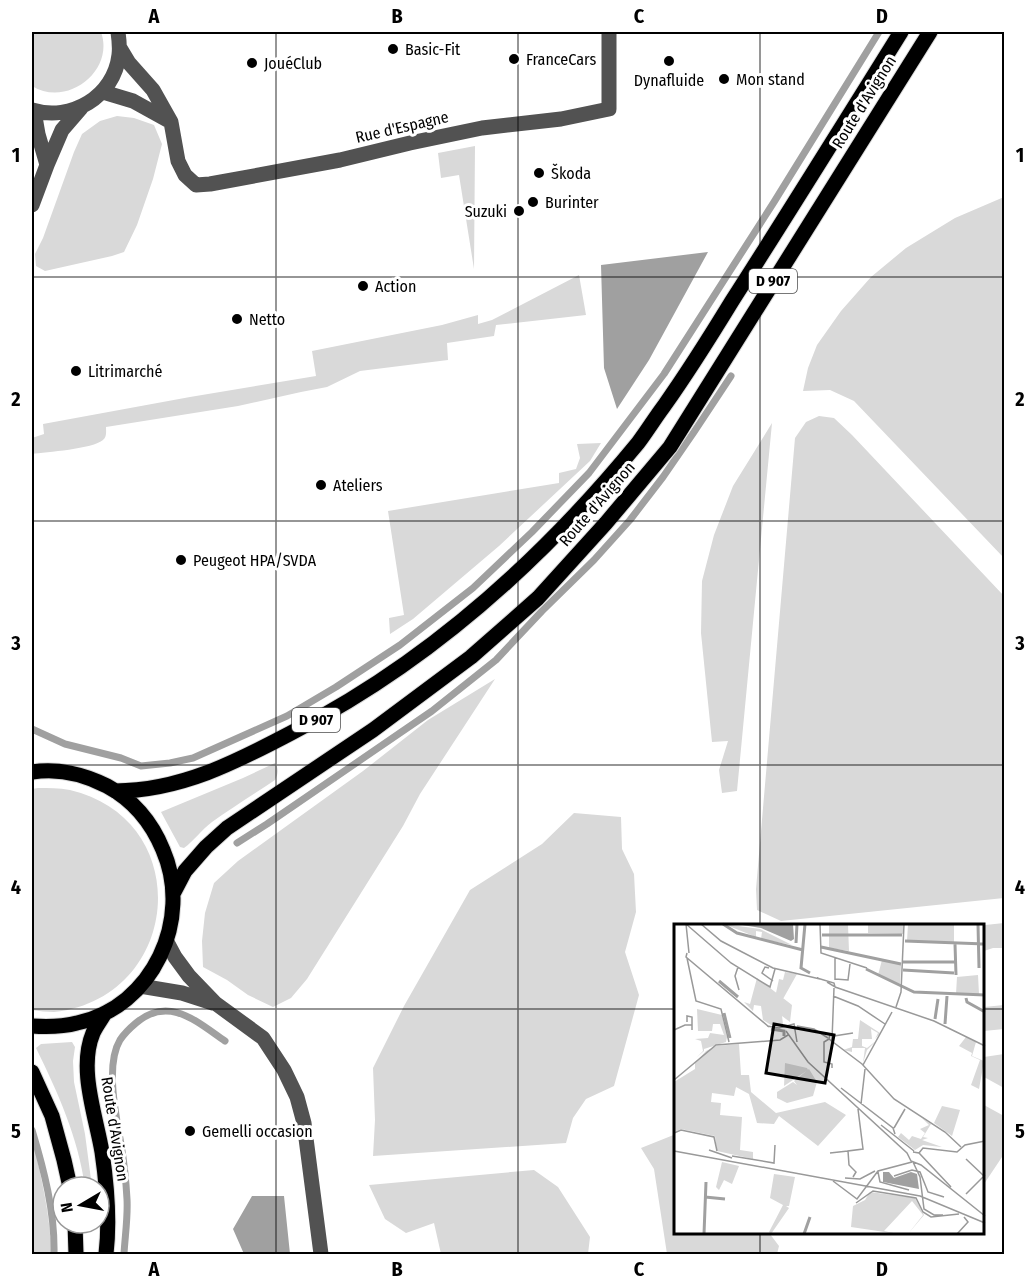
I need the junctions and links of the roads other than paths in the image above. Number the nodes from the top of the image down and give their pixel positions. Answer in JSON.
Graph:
{"nodes":[{"id":1,"x":118,"y":32,"type":"edge"},
{"id":2,"x":609,"y":32,"type":"edge"},
{"id":3,"x":901,"y":32,"type":"edge"},
{"id":4,"x":930,"y":32,"type":"edge"},
{"id":5,"x":120,"y":48,"type":"junction"},
{"id":6,"x":103,"y":92,"type":"junction"},
{"id":7,"x":81,"y":108,"type":"junction"},
{"id":8,"x":33,"y":110,"type":"edge"},
{"id":9,"x":171,"y":122,"type":"junction"},
{"id":10,"x":46,"y":165,"type":"junction"},
{"id":11,"x":32,"y":205,"type":"edge"},
{"id":12,"x":33,"y":770,"type":"edge"},
{"id":13,"x":115,"y":791,"type":"junction"},
{"id":14,"x":174,"y":892,"type":"junction"},
{"id":15,"x":167,"y":942,"type":"junction"},
{"id":16,"x":140,"y":986,"type":"junction"},
{"id":17,"x":215,"y":1003,"type":"junction"},
{"id":18,"x":105,"y":1013,"type":"junction"},
{"id":19,"x":32,"y":1026,"type":"edge"},
{"id":20,"x":32,"y":1072,"type":"edge"},
{"id":21,"x":67,"y":1175,"type":"edge"},
{"id":22,"x":75,"y":1235,"type":"edge"},
{"id":23,"x":76,"y":1254,"type":"edge"},
{"id":24,"x":106,"y":1254,"type":"edge"},
{"id":25,"x":321,"y":1254,"type":"edge"}],
"edges":[{"from":1,"to":5,"type":"street"},
{"from":2,"to":9,"type":"street","name":"Rue d'Espagne"},
{"from":3,"to":13,"type":"main road","name":"Route d'Avignon","number":"D 907"},
{"from":4,"to":14,"type":"main road","name":"Route d'Avignon","number":"D 907"},
{"from":5,"to":6,"type":"street"},
{"from":5,"to":9,"type":"street","name":"Rue d'Espagne"},
{"from":6,"to":7,"type":"street"},
{"from":6,"to":9,"type":"street"},
{"from":7,"to":8,"type":"street"},
{"from":7,"to":10,"type":"street"},
{"from":8,"to":10,"type":"street"},
{"from":10,"to":11,"type":"street"},
{"from":12,"to":13,"type":"main road","number":"D 907"},
{"from":13,"to":14,"type":"main road","number":"D 907"},
{"from":14,"to":15,"type":"main road","number":"D 907"},
{"from":15,"to":16,"type":"main road","number":"D 907"},
{"from":15,"to":17,"type":"street"},
{"from":16,"to":17,"type":"street"},
{"from":16,"to":18,"type":"main road","number":"D 907"},
{"from":17,"to":25,"type":"street"},
{"from":18,"to":19,"type":"main road","number":"D 907"},
{"from":18,"to":24,"type":"main road","name":"Route d'Avignon","number":"D 907"},
{"from":20,"to":21,"type":"main road"},
{"from":22,"to":23,"type":"main road"}]}
